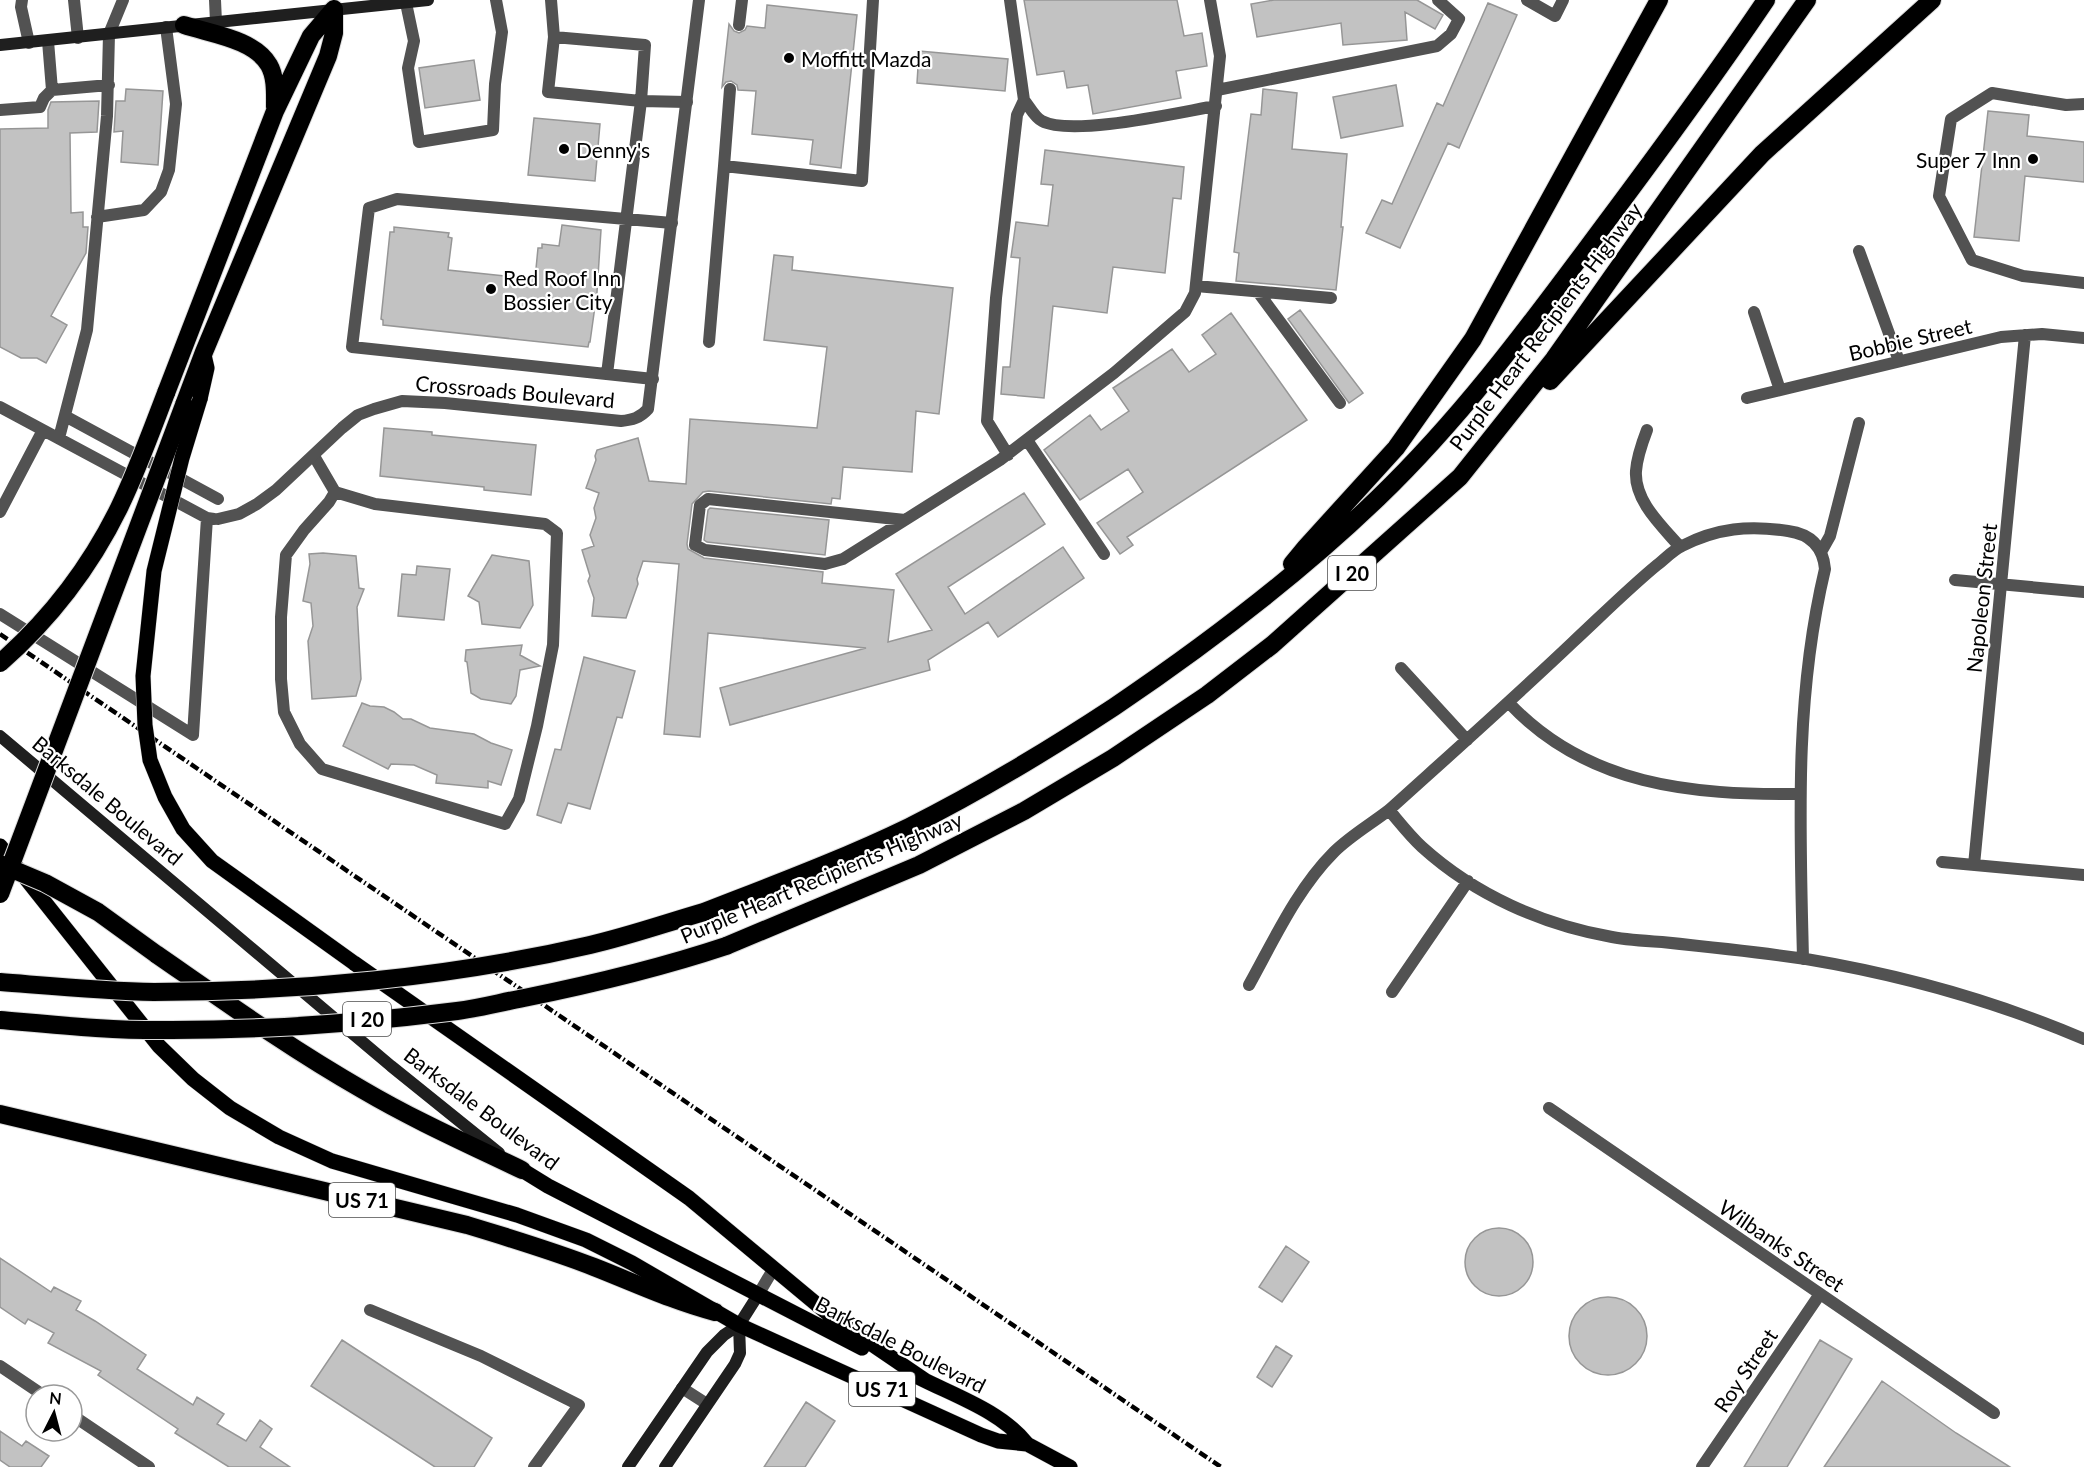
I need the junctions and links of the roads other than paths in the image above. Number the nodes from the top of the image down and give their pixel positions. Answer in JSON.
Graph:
{"nodes":[{"id":1,"x":22,"y":0,"type":"edge"},
{"id":2,"x":74,"y":0,"type":"edge"},
{"id":3,"x":123,"y":0,"type":"edge"},
{"id":4,"x":215,"y":0,"type":"edge"},
{"id":5,"x":428,"y":0,"type":"edge"},
{"id":6,"x":496,"y":0,"type":"edge"},
{"id":7,"x":551,"y":0,"type":"edge"},
{"id":8,"x":699,"y":0,"type":"edge"},
{"id":9,"x":742,"y":0,"type":"edge"},
{"id":10,"x":873,"y":0,"type":"edge"},
{"id":11,"x":1010,"y":0,"type":"edge"},
{"id":12,"x":1210,"y":0,"type":"edge"},
{"id":13,"x":1438,"y":0,"type":"edge"},
{"id":14,"x":1527,"y":0,"type":"edge"},
{"id":15,"x":1563,"y":0,"type":"edge"},
{"id":16,"x":1659,"y":0,"type":"edge"},
{"id":17,"x":1766,"y":0,"type":"edge"},
{"id":18,"x":1807,"y":0,"type":"edge"},
{"id":19,"x":1932,"y":0,"type":"edge"},
{"id":20,"x":406,"y":3,"type":"junction"},
{"id":21,"x":335,"y":5,"type":"edge"},
{"id":22,"x":216,"y":22,"type":"junction"},
{"id":23,"x":184,"y":25,"type":"junction"},
{"id":24,"x":739,"y":25,"type":"dead end"},
{"id":25,"x":166,"y":27,"type":"junction"},
{"id":26,"x":109,"y":34,"type":"junction"},
{"id":27,"x":554,"y":37,"type":"junction"},
{"id":28,"x":78,"y":38,"type":"junction"},
{"id":29,"x":48,"y":41,"type":"junction"},
{"id":30,"x":29,"y":43,"type":"junction"},
{"id":31,"x":3,"y":44,"type":"edge"},
{"id":32,"x":109,"y":85,"type":"junction"},
{"id":33,"x":730,"y":89,"type":"dead end"},
{"id":34,"x":52,"y":90,"type":"junction"},
{"id":35,"x":1217,"y":90,"type":"junction"},
{"id":36,"x":1024,"y":100,"type":"junction"},
{"id":37,"x":641,"y":101,"type":"junction"},
{"id":38,"x":687,"y":102,"type":"junction"},
{"id":39,"x":2084,"y":104,"type":"edge"},
{"id":40,"x":1216,"y":106,"type":"junction"},
{"id":41,"x":0,"y":110,"type":"edge"},
{"id":42,"x":275,"y":111,"type":"junction"},
{"id":43,"x":724,"y":166,"type":"junction"},
{"id":44,"x":98,"y":217,"type":"junction"},
{"id":45,"x":625,"y":219,"type":"junction"},
{"id":46,"x":672,"y":223,"type":"junction"},
{"id":47,"x":1859,"y":251,"type":"dead end"},
{"id":48,"x":2084,"y":283,"type":"edge"},
{"id":49,"x":1196,"y":286,"type":"junction"},
{"id":50,"x":1258,"y":292,"type":"junction"},
{"id":51,"x":1331,"y":298,"type":"dead end"},
{"id":52,"x":1754,"y":312,"type":"dead end"},
{"id":53,"x":2025,"y":335,"type":"junction"},
{"id":54,"x":2084,"y":338,"type":"edge"},
{"id":55,"x":709,"y":342,"type":"dead end"},
{"id":56,"x":1899,"y":361,"type":"junction"},
{"id":57,"x":607,"y":374,"type":"junction"},
{"id":58,"x":653,"y":379,"type":"junction"},
{"id":59,"x":1780,"y":390,"type":"junction"},
{"id":60,"x":1747,"y":398,"type":"dead end"},
{"id":61,"x":192,"y":402,"type":"junction"},
{"id":62,"x":1340,"y":403,"type":"dead end"},
{"id":63,"x":0,"y":406,"type":"edge"},
{"id":64,"x":65,"y":416,"type":"junction"},
{"id":65,"x":1859,"y":423,"type":"dead end"},
{"id":66,"x":43,"y":430,"type":"junction"},
{"id":67,"x":1647,"y":430,"type":"dead end"},
{"id":68,"x":59,"y":438,"type":"junction"},
{"id":69,"x":1027,"y":440,"type":"junction"},
{"id":70,"x":1008,"y":455,"type":"junction"},
{"id":71,"x":314,"y":456,"type":"junction"},
{"id":72,"x":1460,"y":477,"type":"junction"},
{"id":73,"x":335,"y":492,"type":"junction"},
{"id":74,"x":218,"y":499,"type":"dead end"},
{"id":75,"x":0,"y":512,"type":"edge"},
{"id":76,"x":212,"y":519,"type":"junction"},
{"id":77,"x":905,"y":520,"type":"junction"},
{"id":78,"x":1680,"y":547,"type":"junction"},
{"id":79,"x":1821,"y":552,"type":"junction"},
{"id":80,"x":1104,"y":554,"type":"dead end"},
{"id":81,"x":1955,"y":580,"type":"dead end"},
{"id":82,"x":2002,"y":584,"type":"junction"},
{"id":83,"x":2084,"y":592,"type":"edge"},
{"id":84,"x":1268,"y":595,"type":"junction"},
{"id":85,"x":0,"y":615,"type":"edge"},
{"id":86,"x":0,"y":663,"type":"edge"},
{"id":87,"x":1401,"y":668,"type":"dead end"},
{"id":88,"x":1509,"y":703,"type":"junction"},
{"id":89,"x":0,"y":736,"type":"edge"},
{"id":90,"x":1467,"y":740,"type":"junction"},
{"id":91,"x":1799,"y":794,"type":"junction"},
{"id":92,"x":1389,"y":810,"type":"junction"},
{"id":93,"x":0,"y":846,"type":"edge"},
{"id":94,"x":1942,"y":862,"type":"dead end"},
{"id":95,"x":0,"y":864,"type":"edge"},
{"id":96,"x":1974,"y":865,"type":"junction"},
{"id":97,"x":2084,"y":875,"type":"edge"},
{"id":98,"x":1467,"y":881,"type":"junction"},
{"id":99,"x":0,"y":894,"type":"edge"},
{"id":100,"x":1803,"y":959,"type":"junction"},
{"id":101,"x":0,"y":982,"type":"edge"},
{"id":102,"x":1249,"y":985,"type":"dead end"},
{"id":103,"x":1392,"y":992,"type":"dead end"},
{"id":104,"x":0,"y":1020,"type":"edge"},
{"id":105,"x":2084,"y":1039,"type":"edge"},
{"id":106,"x":1549,"y":1108,"type":"dead end"},
{"id":107,"x":0,"y":1114,"type":"edge"},
{"id":108,"x":522,"y":1170,"type":"junction"},
{"id":109,"x":774,"y":1268,"type":"junction"},
{"id":110,"x":1820,"y":1294,"type":"junction"},
{"id":111,"x":758,"y":1295,"type":"junction"},
{"id":112,"x":370,"y":1310,"type":"dead end"},
{"id":113,"x":715,"y":1312,"type":"junction"},
{"id":114,"x":739,"y":1325,"type":"junction"},
{"id":115,"x":0,"y":1366,"type":"edge"},
{"id":116,"x":926,"y":1381,"type":"junction"},
{"id":117,"x":25,"y":1383,"type":"edge"},
{"id":118,"x":682,"y":1388,"type":"junction"},
{"id":119,"x":707,"y":1404,"type":"junction"},
{"id":120,"x":1994,"y":1413,"type":"dead end"},
{"id":121,"x":84,"y":1423,"type":"edge"},
{"id":122,"x":1027,"y":1444,"type":"junction"},
{"id":123,"x":149,"y":1467,"type":"edge"},
{"id":124,"x":534,"y":1467,"type":"edge"},
{"id":125,"x":628,"y":1467,"type":"edge"},
{"id":126,"x":665,"y":1467,"type":"edge"},
{"id":127,"x":1070,"y":1467,"type":"edge"},
{"id":128,"x":1702,"y":1467,"type":"edge"}],
"edges":[{"from":1,"to":30,"type":"street"},
{"from":2,"to":28,"type":"street"},
{"from":3,"to":26,"type":"street"},
{"from":4,"to":22,"type":"street"},
{"from":5,"to":20,"type":"main road"},
{"from":6,"to":20,"type":"street"},
{"from":7,"to":27,"type":"street"},
{"from":8,"to":38,"type":"street","name":"Crossroads Boulevard"},
{"from":9,"to":24,"type":"street"},
{"from":10,"to":43,"type":"street"},
{"from":11,"to":36,"type":"street"},
{"from":12,"to":35,"type":"street"},
{"from":13,"to":35,"type":"street"},
{"from":14,"to":15,"type":"street"},
{"from":16,"to":84,"type":"highway"},
{"from":17,"to":84,"type":"highway","name":"Purple Heart Recipients Highway","number":"I 20"},
{"from":18,"to":72,"type":"highway","name":"Purple Heart Recipients Highway","number":"I 20"},
{"from":19,"to":72,"type":"highway"},
{"from":20,"to":21,"type":"main road"},
{"from":21,"to":22,"type":"main road"},
{"from":21,"to":42,"type":"highway"},
{"from":21,"to":61,"type":"highway"},
{"from":22,"to":23,"type":"main road"},
{"from":23,"to":25,"type":"main road"},
{"from":23,"to":42,"type":"highway"},
{"from":25,"to":26,"type":"main road"},
{"from":25,"to":44,"type":"street"},
{"from":26,"to":28,"type":"main road"},
{"from":26,"to":32,"type":"street"},
{"from":27,"to":37,"type":"street"},
{"from":27,"to":37,"type":"street"},
{"from":28,"to":29,"type":"main road"},
{"from":29,"to":30,"type":"main road"},
{"from":29,"to":34,"type":"street"},
{"from":30,"to":31,"type":"main road"},
{"from":32,"to":34,"type":"street"},
{"from":32,"to":44,"type":"street"},
{"from":33,"to":43,"type":"street"},
{"from":34,"to":41,"type":"street"},
{"from":35,"to":40,"type":"street"},
{"from":36,"to":40,"type":"street"},
{"from":36,"to":70,"type":"street"},
{"from":37,"to":38,"type":"street"},
{"from":37,"to":45,"type":"street"},
{"from":38,"to":46,"type":"street","name":"Crossroads Boulevard"},
{"from":39,"to":48,"type":"street"},
{"from":40,"to":49,"type":"street"},
{"from":42,"to":86,"type":"highway","bridge":true},
{"from":43,"to":55,"type":"street"},
{"from":44,"to":64,"type":"street"},
{"from":45,"to":46,"type":"street"},
{"from":45,"to":57,"type":"street"},
{"from":45,"to":57,"type":"street"},
{"from":46,"to":58,"type":"street","name":"Crossroads Boulevard"},
{"from":47,"to":56,"type":"street"},
{"from":49,"to":50,"type":"street"},
{"from":49,"to":69,"type":"street"},
{"from":50,"to":51,"type":"street"},
{"from":50,"to":62,"type":"street"},
{"from":52,"to":59,"type":"street"},
{"from":53,"to":54,"type":"street","name":"Bobbie Street"},
{"from":53,"to":56,"type":"street","name":"Bobbie Street"},
{"from":53,"to":82,"type":"street","name":"Napoleon Street"},
{"from":56,"to":59,"type":"street","name":"Bobbie Street"},
{"from":57,"to":58,"type":"street"},
{"from":58,"to":71,"type":"street","name":"Crossroads Boulevard"},
{"from":59,"to":60,"type":"street","name":"Bobbie Street"},
{"from":61,"to":99,"type":"highway","bridge":true},
{"from":61,"to":109,"type":"main road","bridge":true},
{"from":63,"to":66,"type":"street"},
{"from":64,"to":68,"type":"street"},
{"from":64,"to":74,"type":"street"},
{"from":65,"to":79,"type":"street"},
{"from":66,"to":68,"type":"street"},
{"from":66,"to":75,"type":"street"},
{"from":67,"to":78,"type":"street"},
{"from":68,"to":76,"type":"street"},
{"from":69,"to":70,"type":"street"},
{"from":69,"to":80,"type":"street"},
{"from":70,"to":77,"type":"street"},
{"from":71,"to":73,"type":"street"},
{"from":71,"to":76,"type":"street","name":"Crossroads Boulevard"},
{"from":72,"to":104,"type":"highway","name":"Purple Heart Recipients Highway","number":"I 20","bridge":true},
{"from":73,"to":73,"type":"street"},
{"from":76,"to":85,"type":"street"},
{"from":77,"to":77,"type":"street"},
{"from":78,"to":79,"type":"street"},
{"from":78,"to":88,"type":"street"},
{"from":79,"to":91,"type":"street"},
{"from":81,"to":82,"type":"street"},
{"from":82,"to":83,"type":"street"},
{"from":82,"to":96,"type":"street","name":"Napoleon Street"},
{"from":84,"to":101,"type":"highway","name":"Purple Heart Recipients Highway","number":"I 20","bridge":true},
{"from":87,"to":90,"type":"street"},
{"from":88,"to":90,"type":"street"},
{"from":88,"to":91,"type":"street"},
{"from":89,"to":108,"type":"main road","name":"Barksdale Boulevard"},
{"from":90,"to":92,"type":"street"},
{"from":91,"to":100,"type":"street"},
{"from":92,"to":98,"type":"street"},
{"from":92,"to":102,"type":"street"},
{"from":93,"to":113,"type":"main road","name":"Barksdale Boulevard"},
{"from":94,"to":96,"type":"street"},
{"from":95,"to":108,"type":"highway","number":"US 71","bridge":true},
{"from":96,"to":97,"type":"street"},
{"from":98,"to":100,"type":"street"},
{"from":98,"to":103,"type":"street"},
{"from":100,"to":105,"type":"street"},
{"from":106,"to":110,"type":"street","name":"Wilbanks Street"},
{"from":107,"to":113,"type":"highway","number":"US 71"},
{"from":108,"to":111,"type":"main road","name":"Barksdale Boulevard","number":"US 71"},
{"from":109,"to":111,"type":"street"},
{"from":109,"to":116,"type":"main road"},
{"from":110,"to":120,"type":"street","name":"Wilbanks Street"},
{"from":110,"to":128,"type":"street","name":"Roy Street"},
{"from":111,"to":114,"type":"main road"},
{"from":111,"to":116,"type":"main road","name":"Barksdale Boulevard","number":"US 71"},
{"from":112,"to":124,"type":"street"},
{"from":113,"to":114,"type":"main road","name":"Barksdale Boulevard","number":"US 71"},
{"from":114,"to":118,"type":"main road"},
{"from":114,"to":119,"type":"main road"},
{"from":114,"to":122,"type":"main road","name":"Barksdale Boulevard","number":"US 71"},
{"from":115,"to":117,"type":"street"},
{"from":116,"to":122,"type":"main road","name":"Barksdale Boulevard","number":"US 71"},
{"from":118,"to":119,"type":"street"},
{"from":118,"to":125,"type":"main road"},
{"from":119,"to":126,"type":"main road"},
{"from":121,"to":123,"type":"street"},
{"from":122,"to":127,"type":"main road","name":"Barksdale Boulevard","number":"US 71"}]}
